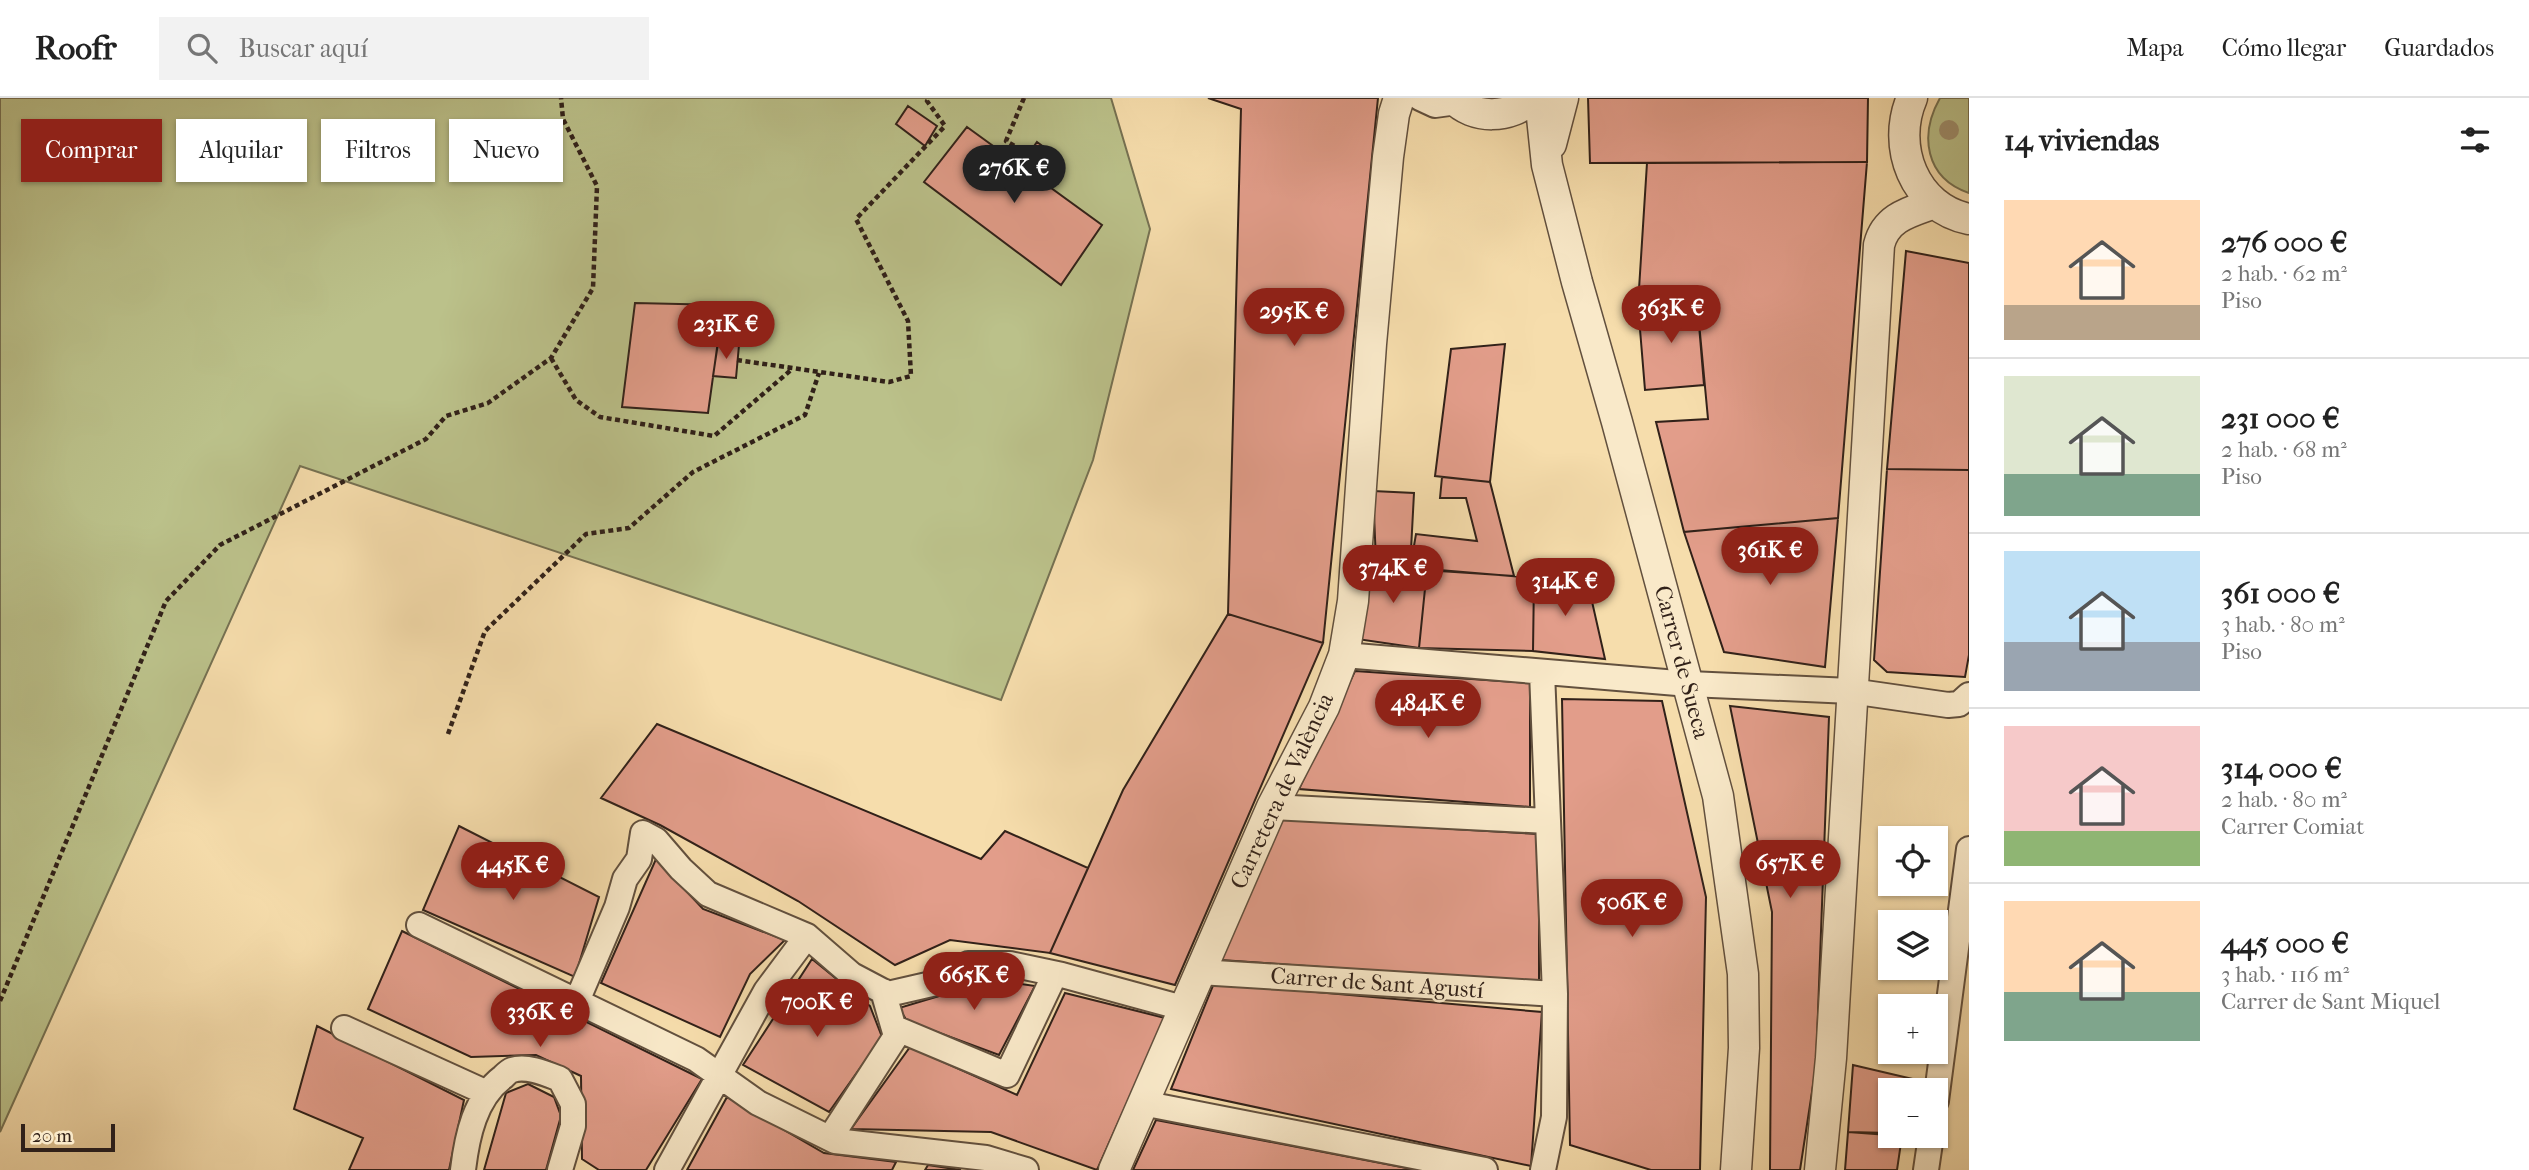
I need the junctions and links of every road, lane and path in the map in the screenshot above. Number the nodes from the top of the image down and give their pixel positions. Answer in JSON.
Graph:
{"nodes":[{"id":1,"x":561,"y":98,"type":"edge"},
{"id":2,"x":929,"y":98,"type":"edge"},
{"id":3,"x":1024,"y":98,"type":"edge"},
{"id":4,"x":1399,"y":98,"type":"edge"},
{"id":5,"x":1420,"y":98,"type":"edge"},
{"id":6,"x":1532,"y":98,"type":"edge"},
{"id":7,"x":1539,"y":98,"type":"edge"},
{"id":8,"x":1563,"y":98,"type":"edge"},
{"id":9,"x":1911,"y":99,"type":"edge"},
{"id":10,"x":1455,"y":100,"type":"edge"},
{"id":11,"x":1499,"y":114,"type":"junction"},
{"id":12,"x":1028,"y":154,"type":"dead end"},
{"id":13,"x":1547,"y":165,"type":"junction"},
{"id":14,"x":1935,"y":203,"type":"junction"},
{"id":15,"x":1969,"y":219,"type":"edge"},
{"id":16,"x":551,"y":358,"type":"junction"},
{"id":17,"x":737,"y":360,"type":"dead end"},
{"id":18,"x":792,"y":370,"type":"junction"},
{"id":19,"x":819,"y":373,"type":"junction"},
{"id":20,"x":1344,"y":655,"type":"junction"},
{"id":21,"x":1542,"y":672,"type":"junction"},
{"id":22,"x":1689,"y":684,"type":"junction"},
{"id":23,"x":1851,"y":691,"type":"junction"},
{"id":24,"x":1968,"y":701,"type":"edge"},
{"id":25,"x":448,"y":734,"type":"dead end"},
{"id":26,"x":1272,"y":807,"type":"junction"},
{"id":27,"x":1547,"y":821,"type":"junction"},
{"id":28,"x":1969,"y":849,"type":"edge"},
{"id":29,"x":419,"y":925,"type":"dead end"},
{"id":30,"x":807,"y":936,"type":"junction"},
{"id":31,"x":1199,"y":972,"type":"junction"},
{"id":32,"x":1055,"y":974,"type":"junction"},
{"id":33,"x":883,"y":991,"type":"junction"},
{"id":34,"x":1555,"y":994,"type":"junction"},
{"id":35,"x":0,"y":1001,"type":"edge"},
{"id":36,"x":577,"y":1001,"type":"junction"},
{"id":37,"x":1183,"y":1008,"type":"junction"},
{"id":38,"x":344,"y":1028,"type":"dead end"},
{"id":39,"x":895,"y":1028,"type":"junction"},
{"id":40,"x":720,"y":1074,"type":"junction"},
{"id":41,"x":1939,"y":1078,"type":"edge"},
{"id":42,"x":487,"y":1093,"type":"junction"},
{"id":43,"x":1142,"y":1103,"type":"junction"},
{"id":44,"x":830,"y":1138,"type":"junction"},
{"id":45,"x":1929,"y":1148,"type":"edge"},
{"id":46,"x":911,"y":1159,"type":"edge"},
{"id":47,"x":463,"y":1170,"type":"edge"},
{"id":48,"x":560,"y":1170,"type":"edge"},
{"id":49,"x":667,"y":1170,"type":"edge"},
{"id":50,"x":1026,"y":1170,"type":"edge"},
{"id":51,"x":1114,"y":1170,"type":"edge"},
{"id":52,"x":1485,"y":1170,"type":"edge"},
{"id":53,"x":1543,"y":1170,"type":"edge"},
{"id":54,"x":1736,"y":1170,"type":"edge"},
{"id":55,"x":1820,"y":1170,"type":"edge"},
{"id":56,"x":1926,"y":1170,"type":"edge"}],
"edges":[{"from":1,"to":16,"type":"path"},
{"from":2,"to":19,"type":"path"},
{"from":3,"to":12,"type":"path"},
{"from":4,"to":20,"type":"street","name":"Carretera de València"},
{"from":5,"to":10,"type":"street"},
{"from":6,"to":11,"type":"street"},
{"from":7,"to":13,"type":"street","name":"Carrer de Sueca"},
{"from":8,"to":13,"type":"street"},
{"from":9,"to":14,"type":"street"},
{"from":10,"to":11,"type":"street"},
{"from":11,"to":13,"type":"street","name":"Carrer de Sueca"},
{"from":13,"to":22,"type":"street","name":"Carrer de Sueca"},
{"from":14,"to":15,"type":"street"},
{"from":14,"to":23,"type":"street"},
{"from":16,"to":18,"type":"path"},
{"from":16,"to":35,"type":"path"},
{"from":17,"to":18,"type":"path"},
{"from":18,"to":19,"type":"path"},
{"from":19,"to":25,"type":"path"},
{"from":20,"to":21,"type":"street"},
{"from":20,"to":26,"type":"street","name":"Carretera de València"},
{"from":21,"to":22,"type":"street"},
{"from":21,"to":27,"type":"street"},
{"from":22,"to":23,"type":"street"},
{"from":22,"to":54,"type":"street","name":"Carrer de Sueca"},
{"from":23,"to":24,"type":"street"},
{"from":23,"to":55,"type":"street"},
{"from":26,"to":27,"type":"street"},
{"from":26,"to":31,"type":"street","name":"Carretera de València"},
{"from":27,"to":34,"type":"street"},
{"from":28,"to":41,"type":"street"},
{"from":29,"to":36,"type":"street"},
{"from":30,"to":33,"type":"street"},
{"from":30,"to":36,"type":"street"},
{"from":30,"to":40,"type":"street"},
{"from":31,"to":34,"type":"street","name":"Carrer de Sant Agustí"},
{"from":31,"to":37,"type":"street","name":"Carretera de València"},
{"from":32,"to":33,"type":"street"},
{"from":32,"to":37,"type":"street"},
{"from":32,"to":39,"type":"street"},
{"from":33,"to":39,"type":"street"},
{"from":34,"to":53,"type":"street"},
{"from":36,"to":40,"type":"street"},
{"from":37,"to":43,"type":"street","name":"Carretera de València"},
{"from":38,"to":42,"type":"street"},
{"from":39,"to":44,"type":"street"},
{"from":40,"to":44,"type":"street"},
{"from":40,"to":49,"type":"street"},
{"from":42,"to":47,"type":"street"},
{"from":42,"to":48,"type":"street"},
{"from":43,"to":51,"type":"street","name":"Carretera de València"},
{"from":43,"to":52,"type":"street"},
{"from":44,"to":46,"type":"street"},
{"from":45,"to":56,"type":"street"},
{"from":46,"to":50,"type":"street"}]}
